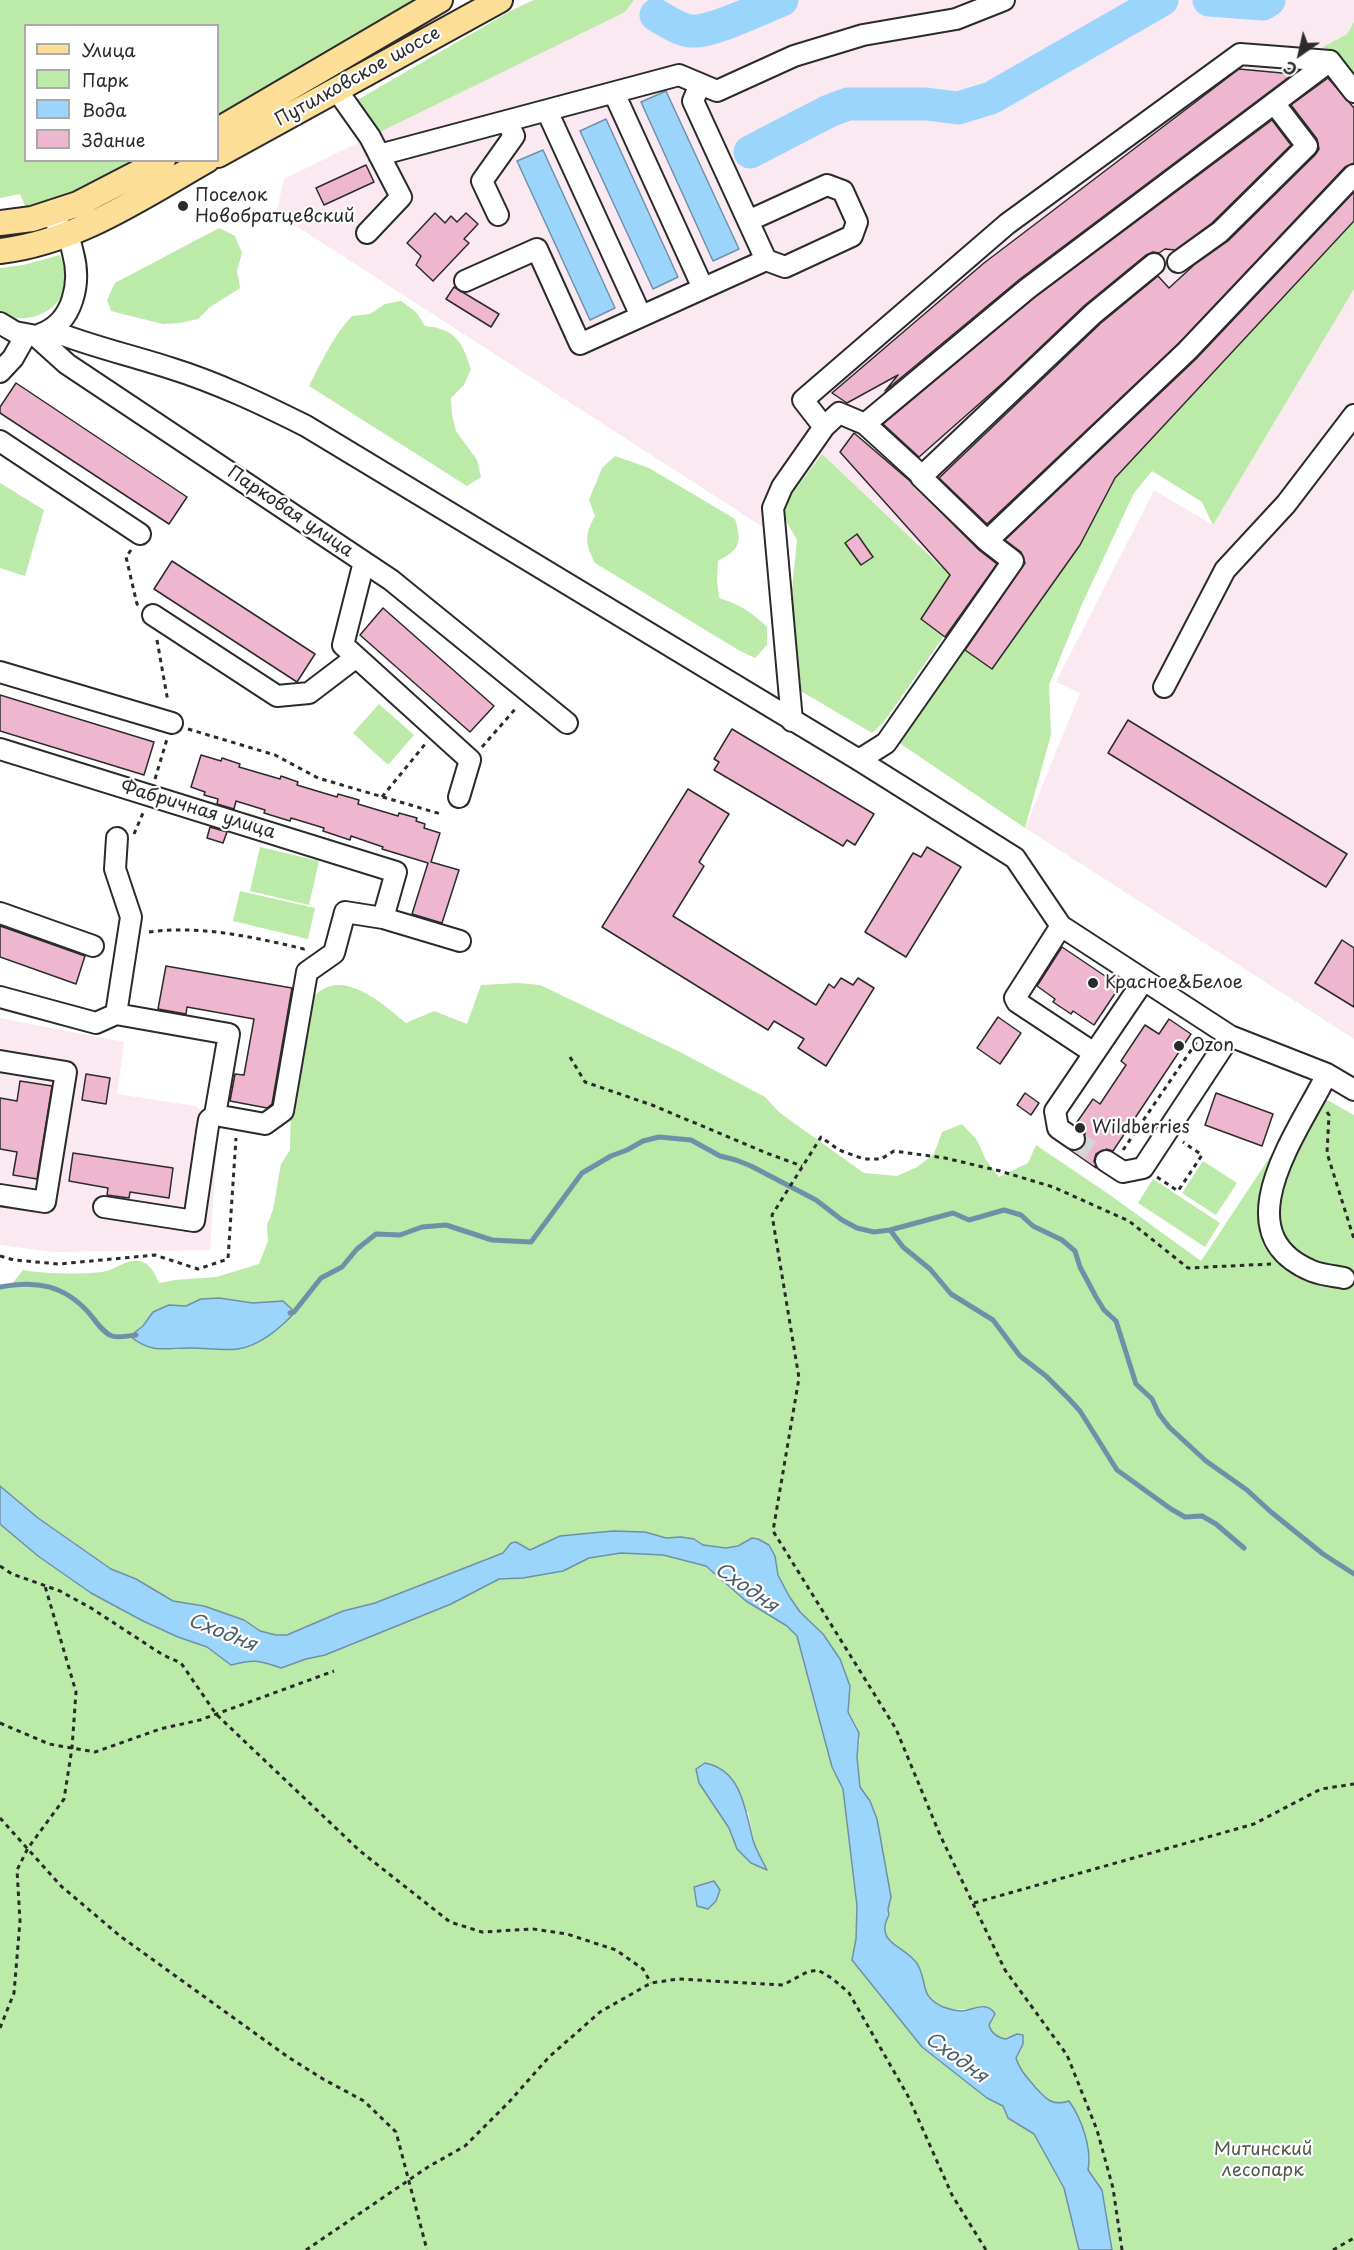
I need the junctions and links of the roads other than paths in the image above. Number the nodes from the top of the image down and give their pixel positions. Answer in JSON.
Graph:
{"nodes":[{"id":1,"x":440,"y":0,"type":"edge"},
{"id":2,"x":500,"y":0,"type":"edge"},
{"id":3,"x":1004,"y":0,"type":"edge"},
{"id":4,"x":1330,"y":62,"type":"junction"},
{"id":5,"x":700,"y":84,"type":"junction"},
{"id":6,"x":336,"y":89,"type":"junction"},
{"id":7,"x":1354,"y":92,"type":"edge"},
{"id":8,"x":614,"y":93,"type":"junction"},
{"id":9,"x":1275,"y":103,"type":"junction"},
{"id":10,"x":547,"y":111,"type":"junction"},
{"id":11,"x":507,"y":121,"type":"junction"},
{"id":12,"x":219,"y":129,"type":"edge"},
{"id":13,"x":219,"y":154,"type":"edge"},
{"id":14,"x":379,"y":155,"type":"junction"},
{"id":15,"x":160,"y":162,"type":"edge"},
{"id":16,"x":203,"y":162,"type":"edge"},
{"id":17,"x":1354,"y":176,"type":"edge"},
{"id":18,"x":498,"y":215,"type":"dead end"},
{"id":19,"x":32,"y":219,"type":"junction"},
{"id":20,"x":748,"y":221,"type":"junction"},
{"id":21,"x":0,"y":223,"type":"edge"},
{"id":22,"x":367,"y":233,"type":"dead end"},
{"id":23,"x":69,"y":235,"type":"junction"},
{"id":24,"x":0,"y":251,"type":"edge"},
{"id":25,"x":766,"y":260,"type":"junction"},
{"id":26,"x":1178,"y":262,"type":"dead end"},
{"id":27,"x":1154,"y":264,"type":"dead end"},
{"id":28,"x":465,"y":281,"type":"dead end"},
{"id":29,"x":703,"y":288,"type":"junction"},
{"id":30,"x":641,"y":316,"type":"junction"},
{"id":31,"x":0,"y":323,"type":"edge"},
{"id":32,"x":38,"y":334,"type":"junction"},
{"id":33,"x":0,"y":372,"type":"edge"},
{"id":34,"x":1354,"y":414,"type":"edge"},
{"id":35,"x":865,"y":424,"type":"junction"},
{"id":36,"x":824,"y":427,"type":"junction"},
{"id":37,"x":0,"y":441,"type":"edge"},
{"id":38,"x":922,"y":476,"type":"junction"},
{"id":39,"x":140,"y":534,"type":"road end"},
{"id":40,"x":987,"y":541,"type":"junction"},
{"id":41,"x":364,"y":562,"type":"junction"},
{"id":42,"x":153,"y":615,"type":"road end"},
{"id":43,"x":355,"y":657,"type":"junction"},
{"id":44,"x":0,"y":672,"type":"edge"},
{"id":45,"x":1164,"y":687,"type":"dead end"},
{"id":46,"x":792,"y":721,"type":"junction"},
{"id":47,"x":168,"y":722,"type":"road end"},
{"id":48,"x":567,"y":723,"type":"dead end"},
{"id":49,"x":0,"y":749,"type":"edge"},
{"id":50,"x":859,"y":760,"type":"junction"},
{"id":51,"x":459,"y":797,"type":"dead end"},
{"id":52,"x":117,"y":838,"type":"dead end"},
{"id":53,"x":0,"y":913,"type":"edge"},
{"id":54,"x":383,"y":918,"type":"junction"},
{"id":55,"x":1061,"y":926,"type":"junction"},
{"id":56,"x":459,"y":941,"type":"dead end"},
{"id":57,"x":93,"y":946,"type":"dead end"},
{"id":58,"x":1144,"y":980,"type":"junction"},
{"id":59,"x":0,"y":997,"type":"edge"},
{"id":60,"x":116,"y":1014,"type":"junction"},
{"id":61,"x":1230,"y":1036,"type":"junction"},
{"id":62,"x":1094,"y":1053,"type":"junction"},
{"id":63,"x":0,"y":1061,"type":"edge"},
{"id":64,"x":1327,"y":1074,"type":"junction"},
{"id":65,"x":1354,"y":1090,"type":"edge"},
{"id":66,"x":215,"y":1115,"type":"junction"},
{"id":67,"x":1074,"y":1139,"type":"tunnel mouth"},
{"id":68,"x":1109,"y":1163,"type":"tunnel mouth"},
{"id":69,"x":0,"y":1195,"type":"edge"},
{"id":70,"x":104,"y":1207,"type":"dead end"},
{"id":71,"x":1344,"y":1278,"type":"dead end"}],
"edges":[{"from":1,"to":12,"type":"main road","name":"Путилковское шоссе"},
{"from":2,"to":6,"type":"main road","name":"Путилковское шоссе"},
{"from":3,"to":5,"type":"street"},
{"from":4,"to":7,"type":"street"},
{"from":4,"to":9,"type":"street"},
{"from":4,"to":36,"type":"street"},
{"from":5,"to":8,"type":"street"},
{"from":5,"to":20,"type":"street"},
{"from":6,"to":13,"type":"main road","name":"Путилковское шоссе"},
{"from":6,"to":14,"type":"street"},
{"from":8,"to":10,"type":"street"},
{"from":8,"to":29,"type":"street"},
{"from":9,"to":26,"type":"street"},
{"from":9,"to":35,"type":"street"},
{"from":10,"to":11,"type":"street"},
{"from":10,"to":30,"type":"street"},
{"from":11,"to":14,"type":"street"},
{"from":11,"to":18,"type":"street"},
{"from":14,"to":22,"type":"street"},
{"from":15,"to":19,"type":"main road"},
{"from":16,"to":23,"type":"main road"},
{"from":17,"to":40,"type":"street"},
{"from":19,"to":21,"type":"main road"},
{"from":19,"to":23,"type":"street"},
{"from":20,"to":25,"type":"street"},
{"from":20,"to":25,"type":"street"},
{"from":23,"to":24,"type":"main road"},
{"from":23,"to":32,"type":"street"},
{"from":25,"to":29,"type":"street"},
{"from":27,"to":38,"type":"street"},
{"from":28,"to":30,"type":"street"},
{"from":29,"to":30,"type":"street"},
{"from":31,"to":32,"type":"street","name":"Парковая улица"},
{"from":32,"to":33,"type":"street"},
{"from":32,"to":41,"type":"street","name":"Парковая улица"},
{"from":32,"to":46,"type":"street"},
{"from":34,"to":45,"type":"street"},
{"from":35,"to":36,"type":"street"},
{"from":35,"to":38,"type":"street"},
{"from":36,"to":46,"type":"street"},
{"from":37,"to":39,"type":"street"},
{"from":38,"to":40,"type":"street"},
{"from":40,"to":50,"type":"street"},
{"from":41,"to":43,"type":"street"},
{"from":41,"to":48,"type":"street","name":"Парковая улица"},
{"from":42,"to":43,"type":"street"},
{"from":43,"to":51,"type":"street"},
{"from":44,"to":47,"type":"street"},
{"from":46,"to":50,"type":"street"},
{"from":49,"to":54,"type":"street","name":"Фабричная улица"},
{"from":50,"to":55,"type":"street"},
{"from":52,"to":60,"type":"street"},
{"from":53,"to":57,"type":"street"},
{"from":54,"to":56,"type":"street"},
{"from":54,"to":66,"type":"street"},
{"from":55,"to":58,"type":"street"},
{"from":55,"to":62,"type":"street"},
{"from":58,"to":61,"type":"street"},
{"from":58,"to":62,"type":"street"},
{"from":59,"to":60,"type":"street"},
{"from":60,"to":66,"type":"street"},
{"from":61,"to":64,"type":"street"},
{"from":61,"to":68,"type":"street"},
{"from":62,"to":67,"type":"street"},
{"from":63,"to":69,"type":"street"},
{"from":64,"to":65,"type":"street"},
{"from":64,"to":71,"type":"street"},
{"from":66,"to":70,"type":"street"}]}
